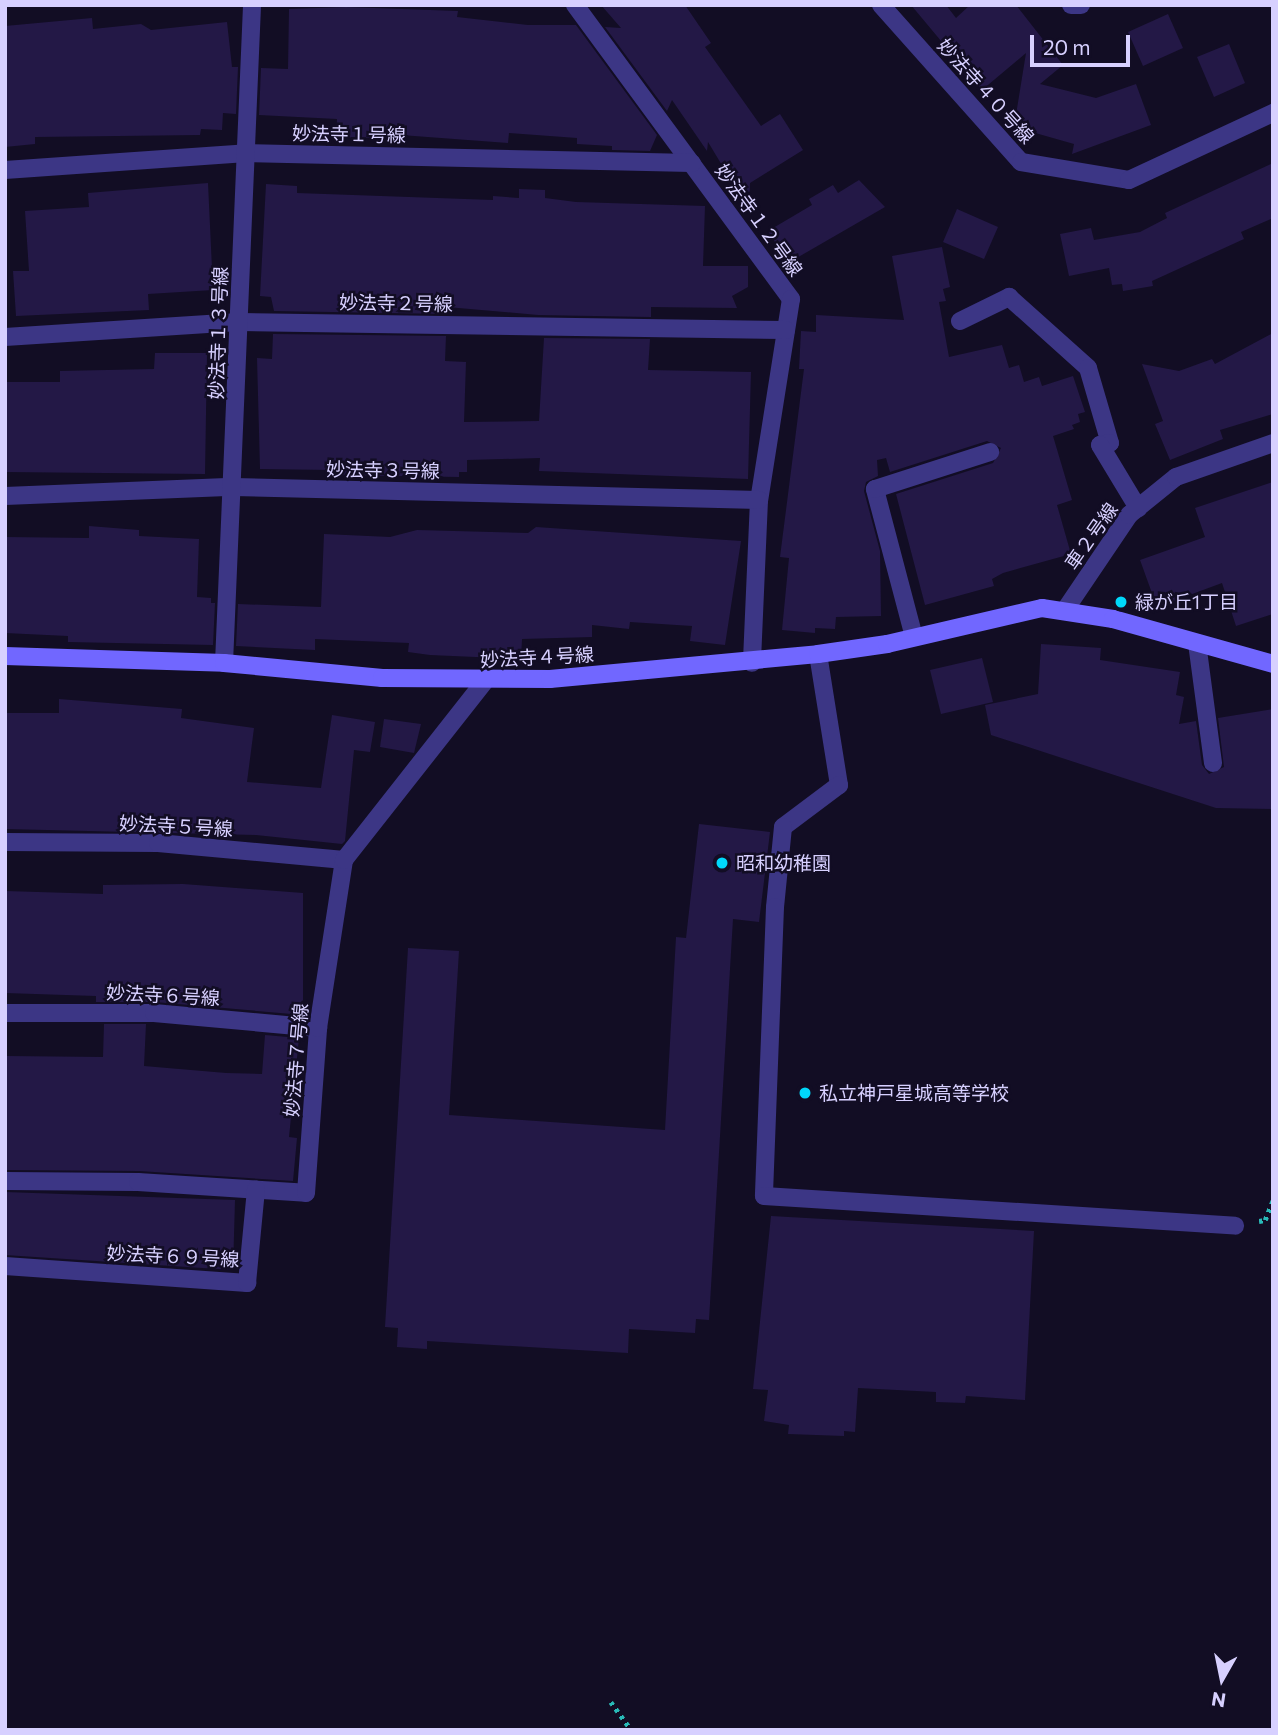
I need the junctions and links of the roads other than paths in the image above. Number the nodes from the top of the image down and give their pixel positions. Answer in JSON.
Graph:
{"nodes":[{"id":1,"x":252,"y":5,"type":"edge"},
{"id":2,"x":576,"y":5,"type":"edge"},
{"id":3,"x":881,"y":5,"type":"edge"},
{"id":4,"x":1071,"y":5,"type":"edge"},
{"id":5,"x":1081,"y":5,"type":"edge"},
{"id":6,"x":1273,"y":113,"type":"edge"},
{"id":7,"x":246,"y":153,"type":"junction"},
{"id":8,"x":692,"y":163,"type":"junction"},
{"id":9,"x":5,"y":170,"type":"edge"},
{"id":10,"x":960,"y":321,"type":"dead end"},
{"id":11,"x":239,"y":322,"type":"junction"},
{"id":12,"x":786,"y":330,"type":"junction"},
{"id":13,"x":5,"y":337,"type":"edge"},
{"id":14,"x":1273,"y":443,"type":"edge"},
{"id":15,"x":990,"y":452,"type":"dead end"},
{"id":16,"x":233,"y":487,"type":"junction"},
{"id":17,"x":5,"y":496,"type":"edge"},
{"id":18,"x":759,"y":500,"type":"junction"},
{"id":19,"x":1138,"y":508,"type":"junction"},
{"id":20,"x":1065,"y":610,"type":"junction"},
{"id":21,"x":914,"y":637,"type":"junction"},
{"id":22,"x":1197,"y":643,"type":"junction"},
{"id":23,"x":818,"y":654,"type":"junction"},
{"id":24,"x":5,"y":656,"type":"edge"},
{"id":25,"x":224,"y":663,"type":"junction"},
{"id":26,"x":752,"y":663,"type":"junction"},
{"id":27,"x":1273,"y":664,"type":"edge"},
{"id":28,"x":485,"y":681,"type":"junction"},
{"id":29,"x":1213,"y":762,"type":"dead end"},
{"id":30,"x":5,"y":842,"type":"edge"},
{"id":31,"x":344,"y":860,"type":"junction"},
{"id":32,"x":5,"y":1013,"type":"edge"},
{"id":33,"x":318,"y":1028,"type":"junction"},
{"id":34,"x":5,"y":1181,"type":"edge"},
{"id":35,"x":256,"y":1189,"type":"junction"},
{"id":36,"x":1235,"y":1226,"type":"dead end"},
{"id":37,"x":5,"y":1266,"type":"edge"}],
"edges":[{"from":1,"to":7,"type":"street","name":"妙法寺１３号線"},
{"from":2,"to":8,"type":"street","name":"妙法寺１２号線"},
{"from":3,"to":6,"type":"street","name":"妙法寺４０号線"},
{"from":4,"to":5,"type":"street"},
{"from":7,"to":8,"type":"street","name":"妙法寺１号線"},
{"from":7,"to":9,"type":"street","name":"妙法寺１号線"},
{"from":7,"to":11,"type":"street","name":"妙法寺１３号線"},
{"from":8,"to":12,"type":"street","name":"妙法寺１２号線"},
{"from":10,"to":19,"type":"street"},
{"from":11,"to":12,"type":"street","name":"妙法寺２号線"},
{"from":11,"to":13,"type":"street","name":"妙法寺２号線"},
{"from":11,"to":16,"type":"street","name":"妙法寺１３号線"},
{"from":12,"to":18,"type":"street","name":"妙法寺１２号線"},
{"from":14,"to":19,"type":"street","name":"車２号線"},
{"from":15,"to":21,"type":"street"},
{"from":16,"to":17,"type":"street","name":"妙法寺３号線"},
{"from":16,"to":18,"type":"street","name":"妙法寺３号線"},
{"from":16,"to":25,"type":"street","name":"妙法寺１３号線"},
{"from":18,"to":26,"type":"street","name":"妙法寺１２号線"},
{"from":19,"to":20,"type":"street","name":"車２号線"},
{"from":20,"to":21,"type":"street","name":"妙法寺４号線"},
{"from":20,"to":22,"type":"street","name":"妙法寺４号線"},
{"from":21,"to":23,"type":"street","name":"妙法寺４号線"},
{"from":22,"to":27,"type":"street","name":"妙法寺４号線"},
{"from":22,"to":29,"type":"street"},
{"from":23,"to":26,"type":"street","name":"妙法寺４号線"},
{"from":23,"to":36,"type":"street"},
{"from":24,"to":25,"type":"street","name":"妙法寺４号線"},
{"from":25,"to":28,"type":"street","name":"妙法寺４号線"},
{"from":26,"to":28,"type":"street","name":"妙法寺４号線"},
{"from":28,"to":31,"type":"street","name":"妙法寺７号線"},
{"from":30,"to":31,"type":"street","name":"妙法寺５号線"},
{"from":31,"to":33,"type":"street","name":"妙法寺７号線"},
{"from":32,"to":33,"type":"street","name":"妙法寺６号線"},
{"from":33,"to":35,"type":"street","name":"妙法寺７号線"},
{"from":34,"to":35,"type":"street","name":"妙法寺７号線"},
{"from":35,"to":37,"type":"street","name":"妙法寺６９号線"}]}
